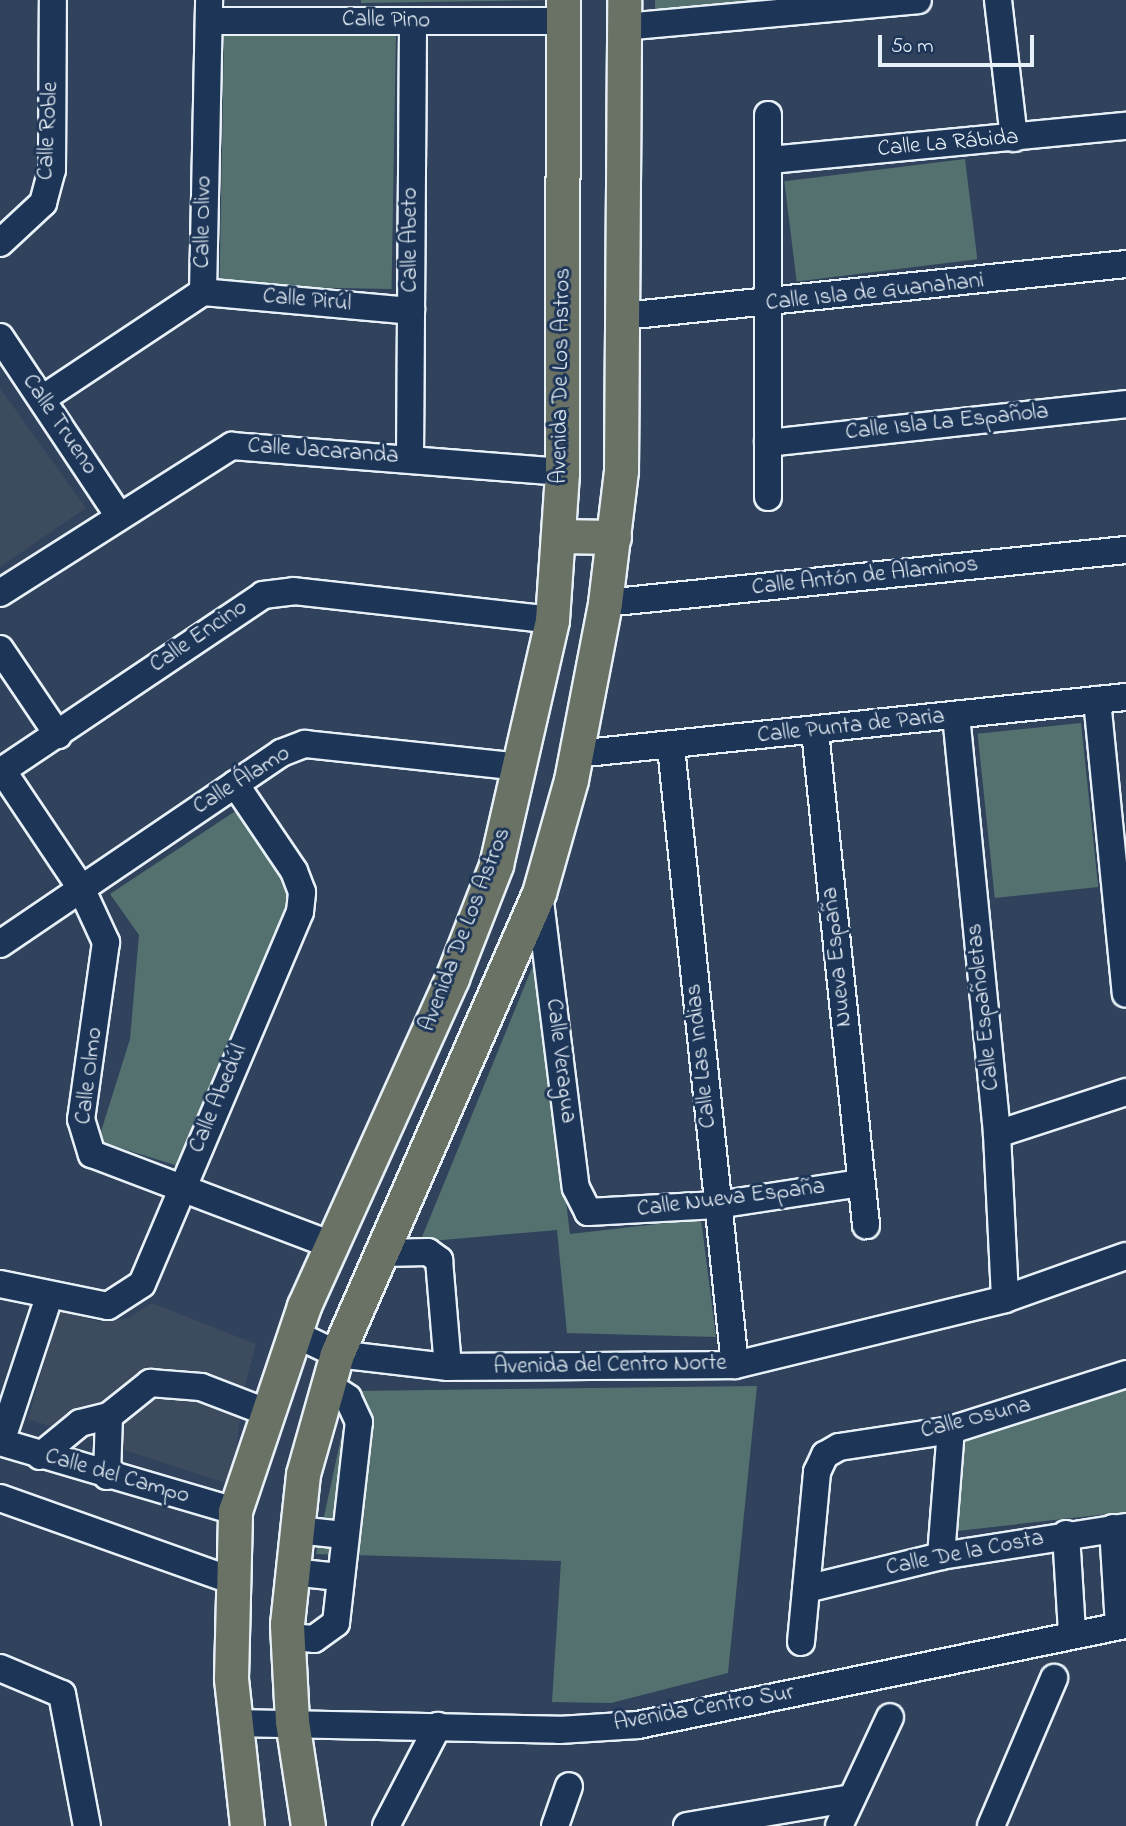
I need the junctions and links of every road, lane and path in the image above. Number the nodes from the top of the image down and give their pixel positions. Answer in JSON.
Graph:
{"nodes":[{"id":1,"x":53,"y":0,"type":"edge"},
{"id":2,"x":918,"y":0,"type":"edge"},
{"id":3,"x":998,"y":0,"type":"edge"},
{"id":4,"x":209,"y":10,"type":"edge"},
{"id":5,"x":341,"y":10,"type":"edge"},
{"id":6,"x":563,"y":10,"type":"edge"},
{"id":7,"x":624,"y":14,"type":"edge"},
{"id":8,"x":413,"y":22,"type":"junction"},
{"id":9,"x":768,"y":115,"type":"dead end"},
{"id":10,"x":1126,"y":126,"type":"edge"},
{"id":11,"x":1014,"y":138,"type":"junction"},
{"id":12,"x":770,"y":160,"type":"junction"},
{"id":13,"x":0,"y":243,"type":"edge"},
{"id":14,"x":1126,"y":264,"type":"edge"},
{"id":15,"x":203,"y":292,"type":"junction"},
{"id":16,"x":769,"y":305,"type":"junction"},
{"id":17,"x":411,"y":311,"type":"junction"},
{"id":18,"x":624,"y":316,"type":"junction"},
{"id":19,"x":0,"y":337,"type":"edge"},
{"id":20,"x":41,"y":399,"type":"junction"},
{"id":21,"x":1126,"y":404,"type":"edge"},
{"id":22,"x":768,"y":443,"type":"junction"},
{"id":23,"x":410,"y":458,"type":"junction"},
{"id":24,"x":562,"y":472,"type":"junction"},
{"id":25,"x":768,"y":497,"type":"dead end"},
{"id":26,"x":117,"y":513,"type":"junction"},
{"id":27,"x":558,"y":536,"type":"junction"},
{"id":28,"x":614,"y":537,"type":"junction"},
{"id":29,"x":1126,"y":550,"type":"edge"},
{"id":30,"x":0,"y":593,"type":"edge"},
{"id":31,"x":605,"y":603,"type":"junction"},
{"id":32,"x":552,"y":620,"type":"junction"},
{"id":33,"x":0,"y":649,"type":"edge"},
{"id":34,"x":1126,"y":696,"type":"edge"},
{"id":35,"x":1097,"y":700,"type":"junction"},
{"id":36,"x":956,"y":715,"type":"junction"},
{"id":37,"x":815,"y":731,"type":"junction"},
{"id":38,"x":58,"y":735,"type":"junction"},
{"id":39,"x":671,"y":747,"type":"junction"},
{"id":40,"x":576,"y":754,"type":"junction"},
{"id":41,"x":522,"y":767,"type":"junction"},
{"id":42,"x":1,"y":771,"type":"edge"},
{"id":43,"x":235,"y":783,"type":"junction"},
{"id":44,"x":81,"y":888,"type":"junction"},
{"id":45,"x":540,"y":893,"type":"junction"},
{"id":46,"x":0,"y":944,"type":"edge"},
{"id":47,"x":1126,"y":994,"type":"edge"},
{"id":48,"x":1126,"y":1093,"type":"edge"},
{"id":49,"x":997,"y":1134,"type":"junction"},
{"id":50,"x":861,"y":1183,"type":"junction"},
{"id":51,"x":181,"y":1188,"type":"junction"},
{"id":52,"x":717,"y":1205,"type":"junction"},
{"id":53,"x":601,"y":1214,"type":"joint"},
{"id":54,"x":866,"y":1225,"type":"dead end"},
{"id":55,"x":331,"y":1245,"type":"junction"},
{"id":56,"x":382,"y":1253,"type":"junction"},
{"id":57,"x":1126,"y":1256,"type":"edge"},
{"id":58,"x":0,"y":1284,"type":"edge"},
{"id":59,"x":49,"y":1297,"type":"junction"},
{"id":60,"x":1005,"y":1299,"type":"junction"},
{"id":61,"x":295,"y":1334,"type":"junction"},
{"id":62,"x":735,"y":1365,"type":"junction"},
{"id":63,"x":448,"y":1367,"type":"junction"},
{"id":64,"x":332,"y":1370,"type":"junction"},
{"id":65,"x":1126,"y":1374,"type":"edge"},
{"id":66,"x":266,"y":1412,"type":"junction"},
{"id":67,"x":109,"y":1416,"type":"junction"},
{"id":68,"x":950,"y":1430,"type":"junction"},
{"id":69,"x":0,"y":1442,"type":"edge"},
{"id":70,"x":40,"y":1456,"type":"junction"},
{"id":71,"x":107,"y":1476,"type":"junction"},
{"id":72,"x":0,"y":1498,"type":"edge"},
{"id":73,"x":235,"y":1511,"type":"junction"},
{"id":74,"x":1120,"y":1527,"type":"edge"},
{"id":75,"x":297,"y":1530,"type":"junction"},
{"id":76,"x":1066,"y":1534,"type":"junction"},
{"id":77,"x":344,"y":1535,"type":"junction"},
{"id":78,"x":941,"y":1556,"type":"junction"},
{"id":79,"x":292,"y":1572,"type":"junction"},
{"id":80,"x":339,"y":1577,"type":"junction"},
{"id":81,"x":230,"y":1580,"type":"junction"},
{"id":82,"x":806,"y":1589,"type":"junction"},
{"id":83,"x":1122,"y":1626,"type":"edge"},
{"id":84,"x":1072,"y":1632,"type":"junction"},
{"id":85,"x":287,"y":1637,"type":"junction"},
{"id":86,"x":801,"y":1642,"type":"dead end"},
{"id":87,"x":0,"y":1668,"type":"edge"},
{"id":88,"x":1054,"y":1678,"type":"dead end"},
{"id":89,"x":890,"y":1717,"type":"dead end"},
{"id":90,"x":292,"y":1721,"type":"junction"},
{"id":91,"x":234,"y":1723,"type":"junction"},
{"id":92,"x":438,"y":1726,"type":"junction"},
{"id":93,"x":569,"y":1786,"type":"dead end"},
{"id":94,"x":852,"y":1798,"type":"junction"},
{"id":95,"x":87,"y":1826,"type":"edge"},
{"id":96,"x":247,"y":1826,"type":"edge"},
{"id":97,"x":308,"y":1826,"type":"edge"},
{"id":98,"x":386,"y":1826,"type":"edge"},
{"id":99,"x":555,"y":1826,"type":"edge"},
{"id":100,"x":689,"y":1826,"type":"edge"},
{"id":101,"x":839,"y":1826,"type":"edge"},
{"id":102,"x":991,"y":1826,"type":"edge"}],
"edges":[{"from":1,"to":13,"type":"street","name":"Calle Roble"},
{"from":2,"to":7,"type":"street"},
{"from":3,"to":11,"type":"street"},
{"from":4,"to":5,"type":"street","name":"Calle Pino"},
{"from":4,"to":15,"type":"street","name":"Calle Olivo"},
{"from":5,"to":8,"type":"street","name":"Calle Pino"},
{"from":6,"to":8,"type":"street","name":"Calle Pino"},
{"from":6,"to":24,"type":"main road","name":"Avenida De Los Astros"},
{"from":7,"to":18,"type":"main road","name":"Avenida De Los Astros"},
{"from":8,"to":17,"type":"street","name":"Calle Abeto"},
{"from":9,"to":12,"type":"street"},
{"from":10,"to":11,"type":"street","name":"Calle La Rábida"},
{"from":11,"to":12,"type":"street","name":"Calle La Rábida"},
{"from":12,"to":16,"type":"street"},
{"from":14,"to":16,"type":"street","name":"Calle Isla de Guanahani"},
{"from":15,"to":17,"type":"street","name":"Calle Pirúl"},
{"from":15,"to":20,"type":"street","name":"Calle Olivo"},
{"from":16,"to":18,"type":"street","name":"Calle Isla de Guanahani"},
{"from":16,"to":22,"type":"street"},
{"from":17,"to":23,"type":"street","name":"Calle Abeto"},
{"from":18,"to":28,"type":"main road","name":"Avenida De Los Astros"},
{"from":19,"to":20,"type":"street","name":"Calle Trueno"},
{"from":20,"to":26,"type":"street","name":"Calle Trueno"},
{"from":21,"to":22,"type":"street","name":"Calle Isla La Española"},
{"from":22,"to":25,"type":"street"},
{"from":23,"to":24,"type":"street","name":"Calle Jacaranda"},
{"from":23,"to":26,"type":"street","name":"Calle Jacaranda"},
{"from":24,"to":27,"type":"main road","name":"Avenida De Los Astros"},
{"from":26,"to":30,"type":"street","name":"Calle Jacaranda"},
{"from":27,"to":28,"type":"main road"},
{"from":27,"to":32,"type":"main road","name":"Avenida De Los Astros"},
{"from":28,"to":31,"type":"main road","name":"Avenida De Los Astros"},
{"from":29,"to":31,"type":"street","name":"Calle Antón de Alaminos"},
{"from":31,"to":40,"type":"main road","name":"Avenida De Los Astros"},
{"from":32,"to":38,"type":"street","name":"Calle Encino"},
{"from":32,"to":41,"type":"main road","name":"Avenida De Los Astros"},
{"from":33,"to":38,"type":"street"},
{"from":34,"to":35,"type":"street","name":"Calle Punta de Paria"},
{"from":35,"to":36,"type":"street","name":"Calle Punta de Paria"},
{"from":35,"to":47,"type":"street"},
{"from":36,"to":37,"type":"street","name":"Calle Punta de Paria"},
{"from":36,"to":49,"type":"street","name":"Calle Españoletas"},
{"from":37,"to":39,"type":"street","name":"Calle Punta de Paria"},
{"from":37,"to":50,"type":"street","name":"Nueva España"},
{"from":38,"to":42,"type":"street","name":"Calle Encino"},
{"from":39,"to":40,"type":"street","name":"Calle Punta de Paria"},
{"from":39,"to":52,"type":"street","name":"Calle Las Indias"},
{"from":40,"to":45,"type":"main road","name":"Avenida De Los Astros"},
{"from":41,"to":43,"type":"street","name":"Calle Álamo"},
{"from":41,"to":55,"type":"main road","name":"Avenida De Los Astros"},
{"from":42,"to":44,"type":"street","name":"Calle Olmo"},
{"from":43,"to":44,"type":"street","name":"Calle Álamo"},
{"from":43,"to":51,"type":"street","name":"Calle Abedúl"},
{"from":44,"to":46,"type":"street","name":"Calle Álamo"},
{"from":44,"to":51,"type":"street","name":"Calle Olmo"},
{"from":45,"to":53,"type":"street","name":"Calle Veragua"},
{"from":45,"to":56,"type":"main road","name":"Avenida De Los Astros"},
{"from":48,"to":49,"type":"street"},
{"from":49,"to":60,"type":"street","name":"Calle Españoletas"},
{"from":50,"to":52,"type":"street","name":"Calle Nueva España"},
{"from":50,"to":54,"type":"street","name":"Nueva España"},
{"from":51,"to":55,"type":"street","name":"Calle Olmo"},
{"from":51,"to":59,"type":"street","name":"Calle Abedúl"},
{"from":52,"to":53,"type":"street","name":"Calle Nueva España"},
{"from":52,"to":62,"type":"street","name":"Calle Las Indias"},
{"from":55,"to":61,"type":"main road","name":"Avenida De Los Astros"},
{"from":56,"to":63,"type":"street"},
{"from":56,"to":64,"type":"main road","name":"Avenida De Los Astros"},
{"from":57,"to":60,"type":"street","name":"Avenida del Centro Norte"},
{"from":58,"to":59,"type":"street","name":"Calle Abedúl"},
{"from":59,"to":69,"type":"street"},
{"from":60,"to":62,"type":"street","name":"Avenida del Centro Norte"},
{"from":61,"to":64,"type":"street","name":"Avenida del Centro Norte"},
{"from":61,"to":66,"type":"main road","name":"Avenida De Los Astros"},
{"from":62,"to":63,"type":"street","name":"Avenida del Centro Norte"},
{"from":63,"to":64,"type":"street","name":"Avenida del Centro Norte"},
{"from":64,"to":75,"type":"main road","name":"Avenida De Los Astros"},
{"from":64,"to":77,"type":"street"},
{"from":65,"to":68,"type":"street","name":"Calle Osuna"},
{"from":66,"to":67,"type":"street"},
{"from":66,"to":73,"type":"main road","name":"Avenida De Los Astros"},
{"from":67,"to":70,"type":"street"},
{"from":67,"to":71,"type":"street"},
{"from":68,"to":78,"type":"street"},
{"from":68,"to":82,"type":"street","name":"Calle Osuna"},
{"from":69,"to":70,"type":"street","name":"Calle del Campo"},
{"from":70,"to":71,"type":"street","name":"Calle del Campo"},
{"from":71,"to":73,"type":"street","name":"Calle del Campo"},
{"from":72,"to":81,"type":"street"},
{"from":73,"to":81,"type":"main road","name":"Avenida De Los Astros"},
{"from":74,"to":76,"type":"street","name":"Calle De la Costa"},
{"from":74,"to":83,"type":"street"},
{"from":75,"to":77,"type":"street"},
{"from":75,"to":79,"type":"main road","name":"Avenida De Los Astros"},
{"from":76,"to":78,"type":"street","name":"Calle De la Costa"},
{"from":76,"to":84,"type":"street"},
{"from":77,"to":80,"type":"street"},
{"from":78,"to":82,"type":"street","name":"Calle De la Costa"},
{"from":79,"to":80,"type":"street"},
{"from":79,"to":85,"type":"main road","name":"Avenida De Los Astros"},
{"from":80,"to":85,"type":"street"},
{"from":81,"to":91,"type":"main road","name":"Avenida De Los Astros"},
{"from":82,"to":86,"type":"street"},
{"from":83,"to":84,"type":"street","name":"Avenida Centro Sur"},
{"from":84,"to":92,"type":"street","name":"Avenida Centro Sur"},
{"from":85,"to":90,"type":"main road","name":"Avenida De Los Astros"},
{"from":87,"to":95,"type":"street"},
{"from":88,"to":102,"type":"street"},
{"from":89,"to":94,"type":"street"},
{"from":90,"to":91,"type":"street","name":"Avenida Centro Sur"},
{"from":90,"to":92,"type":"street","name":"Avenida Centro Sur"},
{"from":90,"to":97,"type":"main road","name":"Avenida De Los Astros"},
{"from":91,"to":96,"type":"main road","name":"Avenida De Los Astros"},
{"from":92,"to":98,"type":"street"},
{"from":93,"to":99,"type":"street"},
{"from":94,"to":100,"type":"street"},
{"from":94,"to":101,"type":"street"}]}
